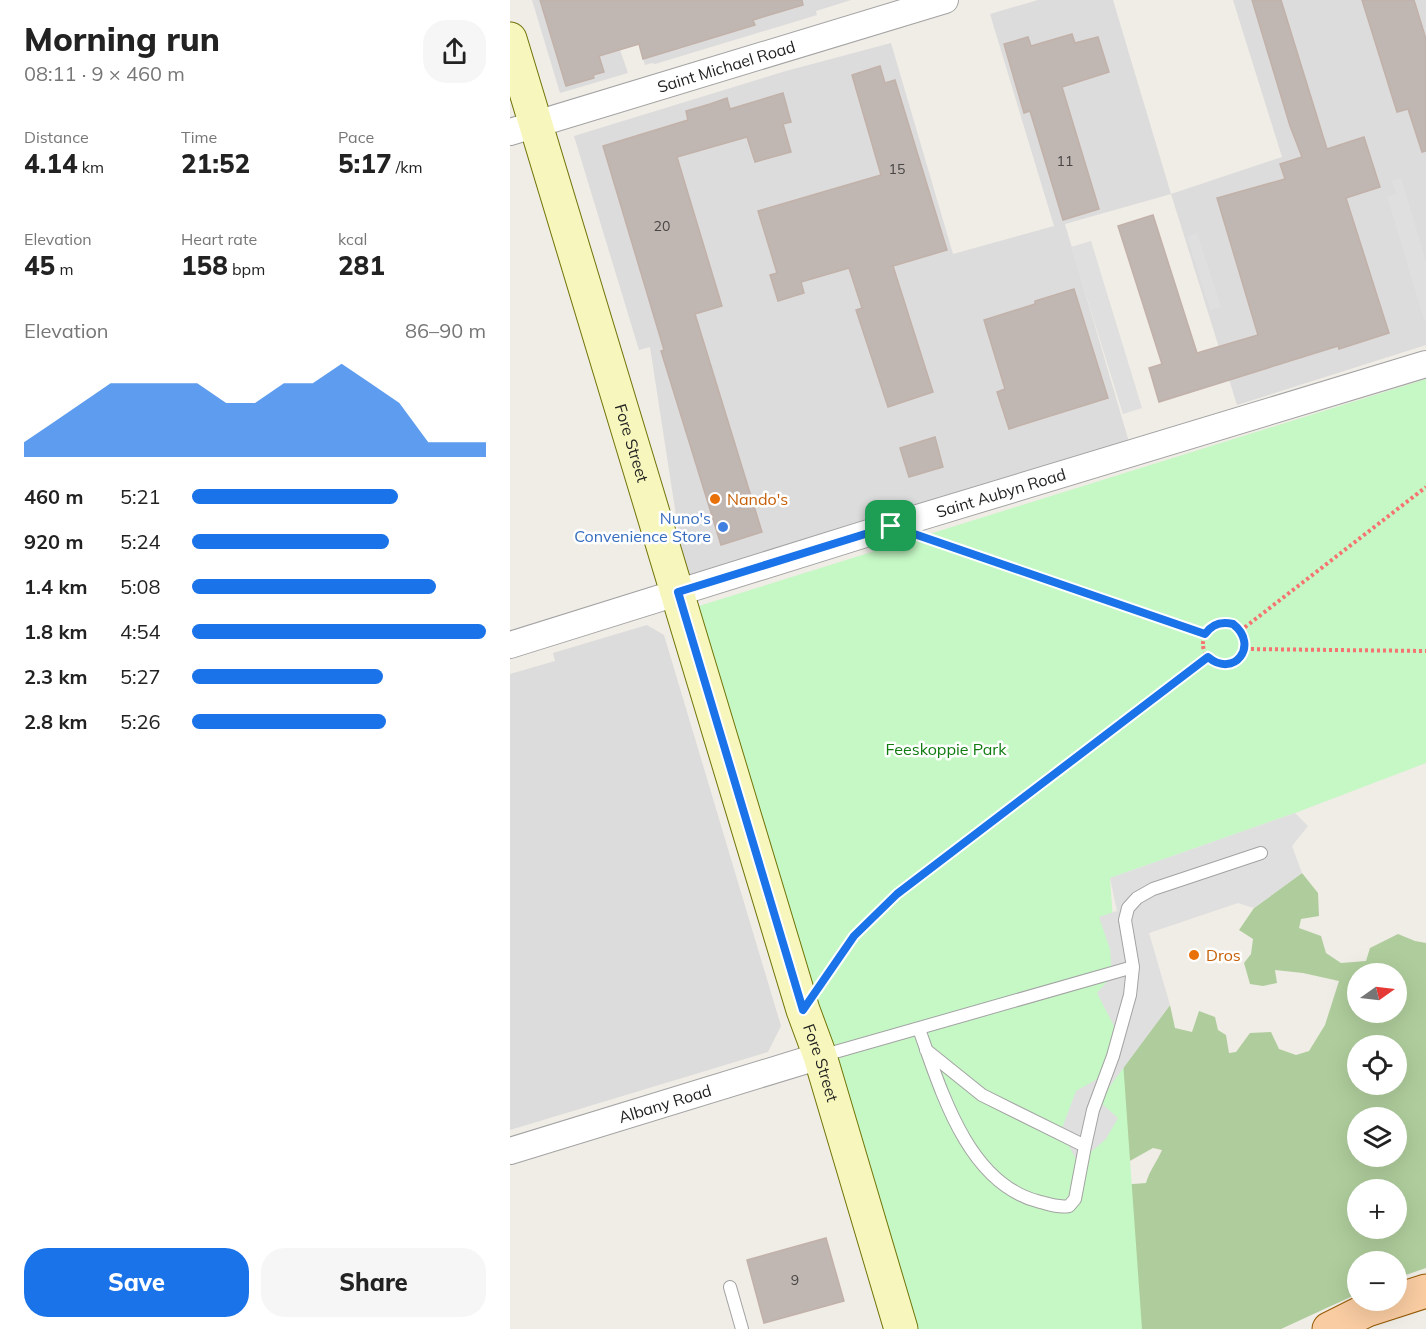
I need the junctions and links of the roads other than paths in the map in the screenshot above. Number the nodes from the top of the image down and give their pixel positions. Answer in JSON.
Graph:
{"nodes":[{"id":1,"x":945,"y":0,"type":"edge"},
{"id":2,"x":510,"y":39,"type":"edge"},
{"id":3,"x":523,"y":128,"type":"edge"},
{"id":4,"x":1426,"y":364,"type":"edge"},
{"id":5,"x":678,"y":592,"type":"junction"},
{"id":6,"x":510,"y":645,"type":"edge"},
{"id":7,"x":1261,"y":853,"type":"dead end"},
{"id":8,"x":1133,"y":967,"type":"junction"},
{"id":9,"x":919,"y":1029,"type":"junction"},
{"id":10,"x":926,"y":1050,"type":"junction"},
{"id":11,"x":820,"y":1056,"type":"junction"},
{"id":12,"x":1085,"y":1146,"type":"junction"},
{"id":13,"x":510,"y":1151,"type":"edge"},
{"id":14,"x":730,"y":1287,"type":"dead end"},
{"id":15,"x":1425,"y":1294,"type":"edge"},
{"id":16,"x":742,"y":1329,"type":"edge"},
{"id":17,"x":901,"y":1329,"type":"edge"},
{"id":18,"x":1329,"y":1329,"type":"edge"}],
"edges":[{"from":1,"to":3,"type":"street","name":"Saint Michael Road"},
{"from":2,"to":3,"type":"street","name":"Fore Street"},
{"from":3,"to":5,"type":"street","name":"Fore Street"},
{"from":4,"to":5,"type":"street","name":"Saint Aubyn Road"},
{"from":5,"to":6,"type":"street","name":"Saint Aubyn Road"},
{"from":5,"to":11,"type":"street","name":"Fore Street"},
{"from":7,"to":8,"type":"lane"},
{"from":8,"to":9,"type":"lane"},
{"from":8,"to":12,"type":"lane"},
{"from":9,"to":10,"type":"lane"},
{"from":9,"to":11,"type":"lane"},
{"from":10,"to":12,"type":"lane"},
{"from":10,"to":12,"type":"lane"},
{"from":11,"to":13,"type":"street","name":"Albany Road"},
{"from":11,"to":17,"type":"street","name":"Fore Street"},
{"from":14,"to":16,"type":"lane"},
{"from":15,"to":18,"type":"main road"}]}
